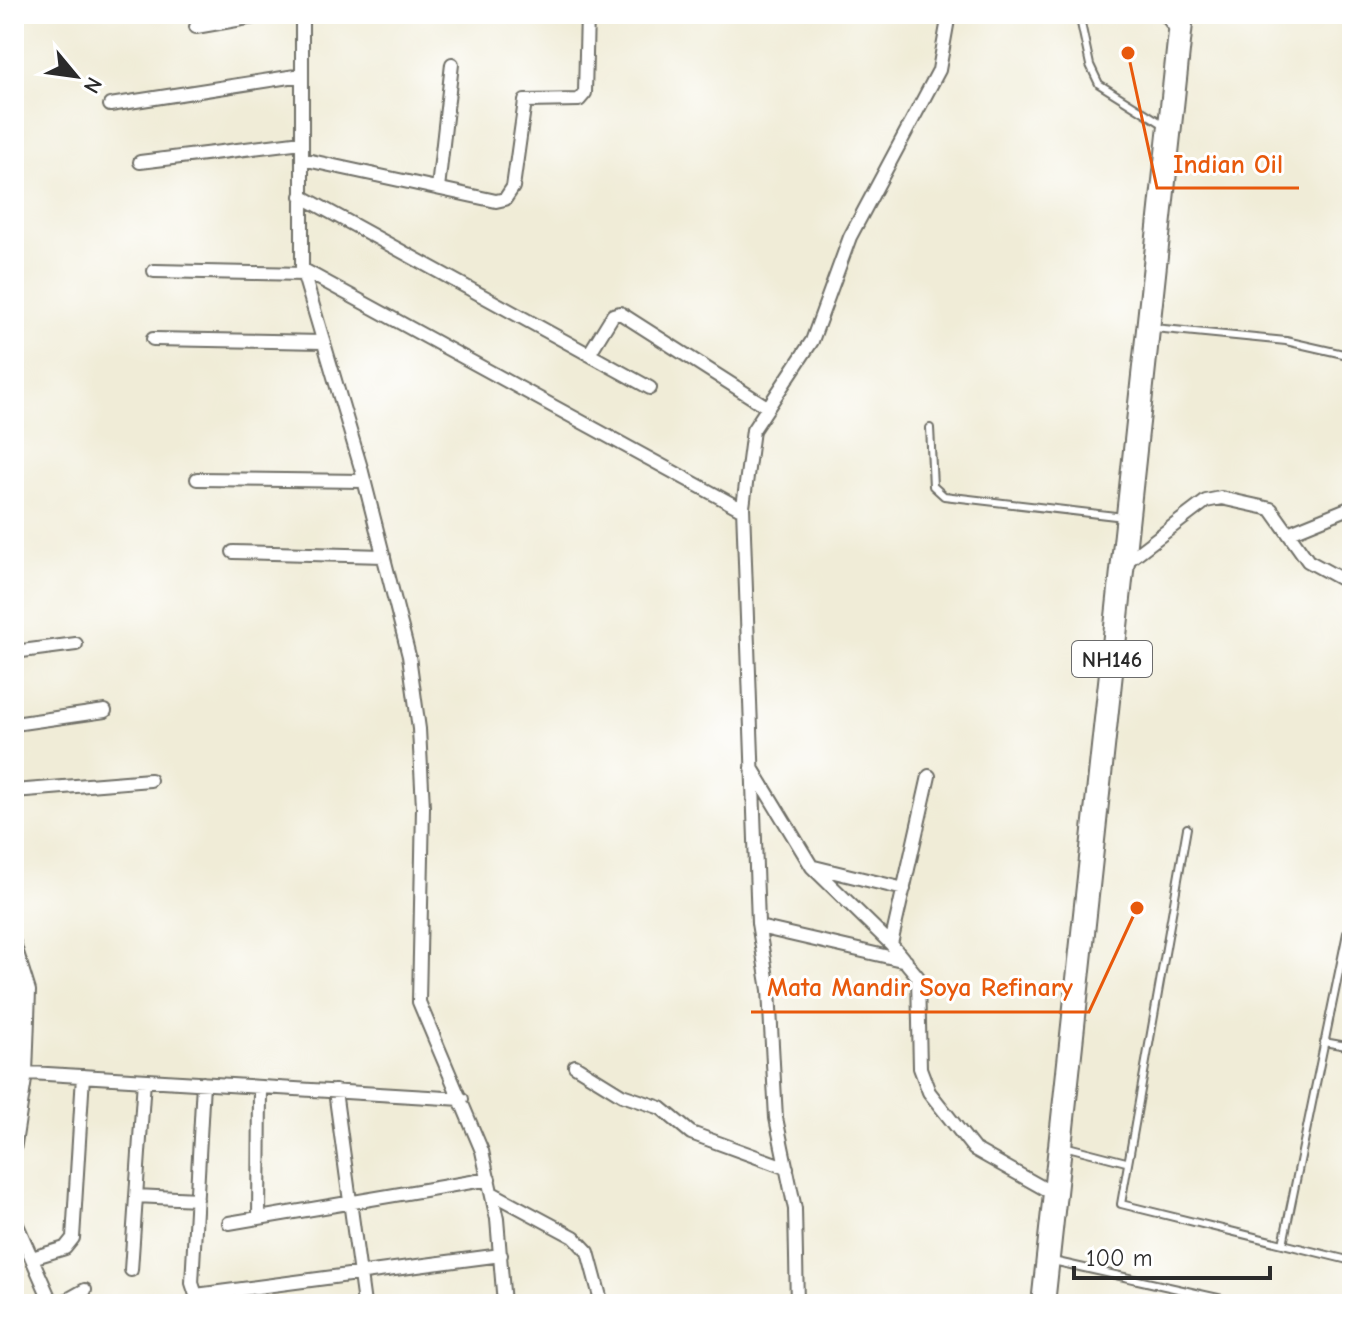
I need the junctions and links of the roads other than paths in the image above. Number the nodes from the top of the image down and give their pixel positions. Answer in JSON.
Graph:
{"nodes":[{"id":1,"x":272,"y":14,"type":"edge"},
{"id":2,"x":302,"y":14,"type":"edge"},
{"id":3,"x":587,"y":14,"type":"edge"},
{"id":4,"x":949,"y":14,"type":"edge"},
{"id":5,"x":1079,"y":14,"type":"edge"},
{"id":6,"x":1165,"y":14,"type":"edge"},
{"id":7,"x":1181,"y":24,"type":"edge"},
{"id":8,"x":196,"y":27,"type":"dead end"},
{"id":9,"x":452,"y":64,"type":"dead end"},
{"id":10,"x":302,"y":75,"type":"junction"},
{"id":11,"x":110,"y":105,"type":"dead end"},
{"id":12,"x":1171,"y":128,"type":"junction"},
{"id":13,"x":302,"y":142,"type":"junction"},
{"id":14,"x":302,"y":159,"type":"junction"},
{"id":15,"x":140,"y":162,"type":"dead end"},
{"id":16,"x":438,"y":188,"type":"junction"},
{"id":17,"x":301,"y":196,"type":"junction"},
{"id":18,"x":154,"y":271,"type":"dead end"},
{"id":19,"x":303,"y":272,"type":"junction"},
{"id":20,"x":1150,"y":328,"type":"junction"},
{"id":21,"x":153,"y":339,"type":"dead end"},
{"id":22,"x":323,"y":342,"type":"junction"},
{"id":23,"x":589,"y":354,"type":"junction"},
{"id":24,"x":1352,"y":356,"type":"edge"},
{"id":25,"x":650,"y":388,"type":"dead end"},
{"id":26,"x":767,"y":407,"type":"junction"},
{"id":27,"x":930,"y":428,"type":"dead end"},
{"id":28,"x":197,"y":479,"type":"dead end"},
{"id":29,"x":364,"y":481,"type":"junction"},
{"id":30,"x":1352,"y":507,"type":"edge"},
{"id":31,"x":743,"y":510,"type":"junction"},
{"id":32,"x":1128,"y":517,"type":"junction"},
{"id":33,"x":1288,"y":533,"type":"junction"},
{"id":34,"x":233,"y":552,"type":"dead end"},
{"id":35,"x":384,"y":556,"type":"junction"},
{"id":36,"x":1122,"y":565,"type":"junction"},
{"id":37,"x":1352,"y":585,"type":"edge"},
{"id":38,"x":76,"y":644,"type":"dead end"},
{"id":39,"x":14,"y":652,"type":"edge"},
{"id":40,"x":105,"y":711,"type":"dead end"},
{"id":41,"x":14,"y":724,"type":"edge"},
{"id":42,"x":750,"y":766,"type":"junction"},
{"id":43,"x":929,"y":776,"type":"dead end"},
{"id":44,"x":150,"y":780,"type":"dead end"},
{"id":45,"x":14,"y":791,"type":"edge"},
{"id":46,"x":1187,"y":828,"type":"dead end"},
{"id":47,"x":812,"y":867,"type":"junction"},
{"id":48,"x":904,"y":889,"type":"junction"},
{"id":49,"x":759,"y":927,"type":"junction"},
{"id":50,"x":1347,"y":933,"type":"dead end"},
{"id":51,"x":14,"y":943,"type":"edge"},
{"id":52,"x":891,"y":944,"type":"junction"},
{"id":53,"x":906,"y":961,"type":"junction"},
{"id":54,"x":14,"y":998,"type":"edge"},
{"id":55,"x":29,"y":999,"type":"junction"},
{"id":56,"x":1324,"y":1042,"type":"junction"},
{"id":57,"x":1352,"y":1047,"type":"edge"},
{"id":58,"x":575,"y":1066,"type":"dead end"},
{"id":59,"x":20,"y":1072,"type":"edge"},
{"id":60,"x":83,"y":1076,"type":"junction"},
{"id":61,"x":144,"y":1080,"type":"junction"},
{"id":62,"x":203,"y":1083,"type":"junction"},
{"id":63,"x":260,"y":1087,"type":"junction"},
{"id":64,"x":335,"y":1091,"type":"junction"},
{"id":65,"x":462,"y":1099,"type":"junction"},
{"id":66,"x":1059,"y":1145,"type":"junction"},
{"id":67,"x":14,"y":1150,"type":"edge"},
{"id":68,"x":1126,"y":1162,"type":"junction"},
{"id":69,"x":787,"y":1168,"type":"junction"},
{"id":70,"x":489,"y":1179,"type":"junction"},
{"id":71,"x":492,"y":1193,"type":"junction"},
{"id":72,"x":1054,"y":1194,"type":"junction"},
{"id":73,"x":136,"y":1196,"type":"junction"},
{"id":74,"x":197,"y":1199,"type":"junction"},
{"id":75,"x":350,"y":1202,"type":"junction"},
{"id":76,"x":14,"y":1218,"type":"edge"},
{"id":77,"x":259,"y":1218,"type":"junction"},
{"id":78,"x":229,"y":1223,"type":"dead end"},
{"id":79,"x":1283,"y":1244,"type":"junction"},
{"id":80,"x":501,"y":1255,"type":"junction"},
{"id":81,"x":32,"y":1258,"type":"junction"},
{"id":82,"x":1047,"y":1260,"type":"junction"},
{"id":83,"x":1352,"y":1261,"type":"edge"},
{"id":84,"x":131,"y":1270,"type":"dead end"},
{"id":85,"x":360,"y":1275,"type":"junction"},
{"id":86,"x":85,"y":1290,"type":"dead end"},
{"id":87,"x":52,"y":1304,"type":"edge"},
{"id":88,"x":60,"y":1304,"type":"edge"},
{"id":89,"x":364,"y":1304,"type":"edge"},
{"id":90,"x":504,"y":1304,"type":"edge"},
{"id":91,"x":602,"y":1304,"type":"edge"},
{"id":92,"x":797,"y":1304,"type":"edge"},
{"id":93,"x":1043,"y":1304,"type":"edge"},
{"id":94,"x":1245,"y":1304,"type":"edge"}],
"edges":[{"from":1,"to":8,"type":"street"},
{"from":2,"to":10,"type":"street"},
{"from":3,"to":16,"type":"street"},
{"from":4,"to":26,"type":"street"},
{"from":5,"to":12,"type":"lane"},
{"from":6,"to":7,"type":"street"},
{"from":7,"to":12,"type":"highway","number":"NH146"},
{"from":9,"to":16,"type":"street"},
{"from":10,"to":11,"type":"street"},
{"from":10,"to":13,"type":"street"},
{"from":12,"to":20,"type":"highway","number":"NH146"},
{"from":13,"to":14,"type":"street"},
{"from":13,"to":15,"type":"street"},
{"from":14,"to":16,"type":"street"},
{"from":14,"to":17,"type":"street"},
{"from":17,"to":19,"type":"street"},
{"from":17,"to":23,"type":"street"},
{"from":18,"to":19,"type":"street"},
{"from":19,"to":22,"type":"street"},
{"from":19,"to":31,"type":"street"},
{"from":20,"to":24,"type":"lane"},
{"from":20,"to":32,"type":"highway","number":"NH146"},
{"from":21,"to":22,"type":"street"},
{"from":22,"to":29,"type":"street"},
{"from":23,"to":25,"type":"street"},
{"from":23,"to":26,"type":"street"},
{"from":26,"to":31,"type":"street"},
{"from":27,"to":32,"type":"lane"},
{"from":28,"to":29,"type":"street"},
{"from":29,"to":35,"type":"street"},
{"from":30,"to":33,"type":"street"},
{"from":31,"to":42,"type":"street"},
{"from":32,"to":36,"type":"highway","number":"NH146"},
{"from":33,"to":36,"type":"street"},
{"from":33,"to":37,"type":"street"},
{"from":34,"to":35,"type":"street"},
{"from":35,"to":65,"type":"street"},
{"from":36,"to":66,"type":"highway","number":"NH146"},
{"from":38,"to":39,"type":"street"},
{"from":40,"to":41,"type":"street"},
{"from":42,"to":47,"type":"street"},
{"from":42,"to":49,"type":"street"},
{"from":43,"to":48,"type":"street"},
{"from":44,"to":45,"type":"street"},
{"from":46,"to":68,"type":"lane"},
{"from":47,"to":48,"type":"street"},
{"from":47,"to":52,"type":"street"},
{"from":48,"to":52,"type":"street"},
{"from":49,"to":53,"type":"street"},
{"from":49,"to":69,"type":"street"},
{"from":50,"to":56,"type":"lane"},
{"from":51,"to":55,"type":"street"},
{"from":52,"to":53,"type":"street"},
{"from":53,"to":72,"type":"street"},
{"from":54,"to":55,"type":"street"},
{"from":55,"to":59,"type":"street"},
{"from":56,"to":57,"type":"lane"},
{"from":56,"to":79,"type":"lane"},
{"from":58,"to":69,"type":"street"},
{"from":59,"to":60,"type":"street"},
{"from":59,"to":67,"type":"street"},
{"from":60,"to":61,"type":"street"},
{"from":60,"to":81,"type":"street"},
{"from":61,"to":62,"type":"street"},
{"from":61,"to":73,"type":"street"},
{"from":62,"to":63,"type":"street"},
{"from":62,"to":74,"type":"street"},
{"from":63,"to":64,"type":"street"},
{"from":63,"to":77,"type":"street"},
{"from":64,"to":65,"type":"street"},
{"from":64,"to":75,"type":"street"},
{"from":65,"to":70,"type":"street"},
{"from":66,"to":68,"type":"lane"},
{"from":66,"to":72,"type":"highway","number":"NH146"},
{"from":68,"to":79,"type":"lane"},
{"from":69,"to":92,"type":"street"},
{"from":70,"to":71,"type":"street"},
{"from":70,"to":75,"type":"street"},
{"from":71,"to":80,"type":"street"},
{"from":71,"to":91,"type":"street"},
{"from":72,"to":82,"type":"highway","number":"NH146"},
{"from":73,"to":74,"type":"street"},
{"from":73,"to":84,"type":"street"},
{"from":74,"to":85,"type":"street"},
{"from":75,"to":77,"type":"street"},
{"from":75,"to":85,"type":"street"},
{"from":76,"to":81,"type":"street"},
{"from":77,"to":78,"type":"street"},
{"from":79,"to":83,"type":"lane"},
{"from":80,"to":85,"type":"street"},
{"from":80,"to":90,"type":"street"},
{"from":81,"to":87,"type":"street"},
{"from":82,"to":93,"type":"highway","number":"NH146"},
{"from":82,"to":94,"type":"lane"},
{"from":85,"to":89,"type":"street"},
{"from":86,"to":88,"type":"street"}]}
